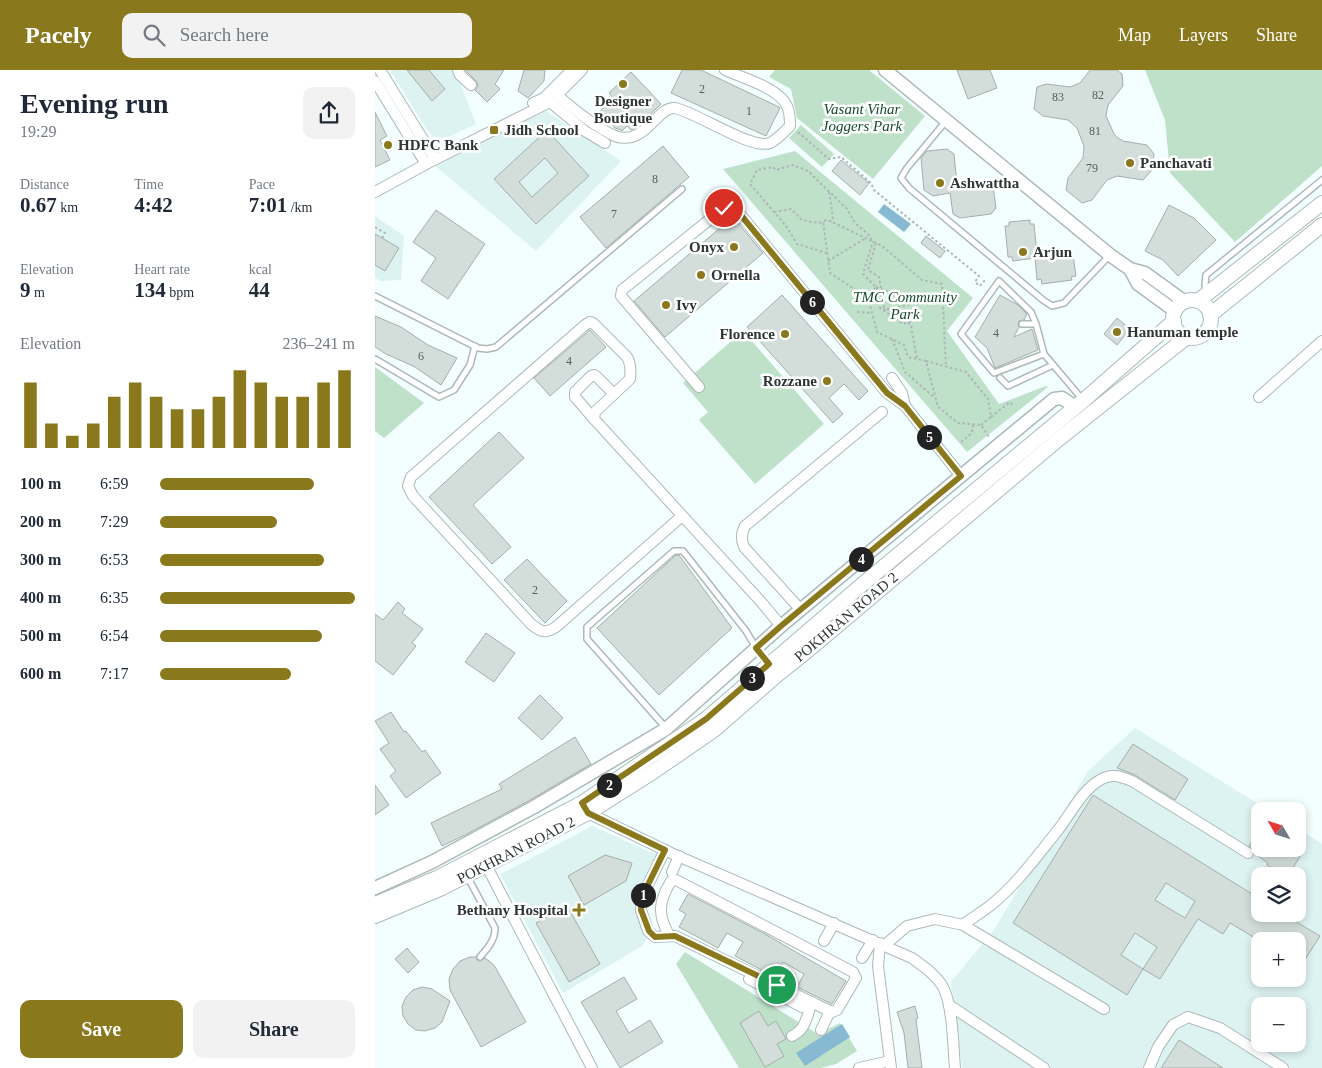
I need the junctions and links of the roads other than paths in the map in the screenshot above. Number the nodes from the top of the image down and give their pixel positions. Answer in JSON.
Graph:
{"nodes":[{"id":1,"x":380,"y":70,"type":"edge"},
{"id":2,"x":458,"y":70,"type":"edge"},
{"id":3,"x":572,"y":70,"type":"edge"},
{"id":4,"x":583,"y":70,"type":"edge"},
{"id":5,"x":725,"y":70,"type":"edge"},
{"id":6,"x":885,"y":70,"type":"edge"},
{"id":7,"x":375,"y":81,"type":"edge"},
{"id":8,"x":471,"y":85,"type":"dead end"},
{"id":9,"x":554,"y":99,"type":"junction"},
{"id":10,"x":946,"y":121,"type":"junction"},
{"id":11,"x":605,"y":143,"type":"dead end"},
{"id":12,"x":429,"y":159,"type":"junction"},
{"id":13,"x":1322,"y":180,"type":"edge"},
{"id":14,"x":375,"y":186,"type":"edge"},
{"id":15,"x":682,"y":189,"type":"dead end"},
{"id":16,"x":375,"y":192,"type":"edge"},
{"id":17,"x":1322,"y":203,"type":"edge"},
{"id":18,"x":1322,"y":225,"type":"edge"},
{"id":19,"x":1110,"y":255,"type":"junction"},
{"id":20,"x":1130,"y":269,"type":"junction"},
{"id":21,"x":375,"y":296,"type":"edge"},
{"id":22,"x":1197,"y":299,"type":"junction"},
{"id":23,"x":1210,"y":315,"type":"junction"},
{"id":24,"x":1174,"y":316,"type":"junction"},
{"id":25,"x":1022,"y":324,"type":"dead end"},
{"id":26,"x":1036,"y":324,"type":"junction"},
{"id":27,"x":1187,"y":336,"type":"junction"},
{"id":28,"x":1322,"y":341,"type":"edge"},
{"id":29,"x":475,"y":346,"type":"junction"},
{"id":30,"x":1044,"y":354,"type":"junction"},
{"id":31,"x":375,"y":359,"type":"edge"},
{"id":32,"x":1053,"y":365,"type":"junction"},
{"id":33,"x":892,"y":378,"type":"dead end"},
{"id":34,"x":1000,"y":378,"type":"dead end"},
{"id":35,"x":699,"y":387,"type":"dead end"},
{"id":36,"x":614,"y":394,"type":"junction"},
{"id":37,"x":1259,"y":397,"type":"dead end"},
{"id":38,"x":1080,"y":404,"type":"junction"},
{"id":39,"x":905,"y":406,"type":"junction"},
{"id":40,"x":882,"y":412,"type":"dead end"},
{"id":41,"x":594,"y":419,"type":"junction"},
{"id":42,"x":961,"y":476,"type":"junction"},
{"id":43,"x":682,"y":516,"type":"junction"},
{"id":44,"x":801,"y":610,"type":"junction"},
{"id":45,"x":781,"y":626,"type":"junction"},
{"id":46,"x":756,"y":648,"type":"junction"},
{"id":47,"x":773,"y":669,"type":"junction"},
{"id":48,"x":667,"y":729,"type":"junction"},
{"id":49,"x":585,"y":808,"type":"junction"},
{"id":50,"x":672,"y":853,"type":"junction"},
{"id":51,"x":1247,"y":853,"type":"dead end"},
{"id":52,"x":486,"y":866,"type":"junction"},
{"id":53,"x":672,"y":872,"type":"dead end"},
{"id":54,"x":467,"y":875,"type":"junction"},
{"id":55,"x":375,"y":888,"type":"edge"},
{"id":56,"x":375,"y":904,"type":"edge"},
{"id":57,"x":375,"y":916,"type":"edge"},
{"id":58,"x":834,"y":923,"type":"junction"},
{"id":59,"x":963,"y":925,"type":"junction"},
{"id":60,"x":669,"y":935,"type":"junction"},
{"id":61,"x":824,"y":941,"type":"dead end"},
{"id":62,"x":879,"y":943,"type":"junction"},
{"id":63,"x":480,"y":957,"type":"dead end"},
{"id":64,"x":862,"y":958,"type":"dead end"},
{"id":65,"x":741,"y":967,"type":"junction"},
{"id":66,"x":813,"y":1002,"type":"junction"},
{"id":67,"x":949,"y":1005,"type":"junction"},
{"id":68,"x":802,"y":1007,"type":"dead end"},
{"id":69,"x":1104,"y":1010,"type":"dead end"},
{"id":70,"x":830,"y":1011,"type":"junction"},
{"id":71,"x":821,"y":1030,"type":"dead end"},
{"id":72,"x":792,"y":1036,"type":"dead end"},
{"id":73,"x":891,"y":1064,"type":"edge"},
{"id":74,"x":591,"y":1068,"type":"edge"},
{"id":75,"x":859,"y":1068,"type":"edge"},
{"id":76,"x":955,"y":1068,"type":"edge"},
{"id":77,"x":1043,"y":1068,"type":"edge"},
{"id":78,"x":1149,"y":1068,"type":"edge"},
{"id":79,"x":1283,"y":1068,"type":"edge"}],
"edges":[{"from":1,"to":12,"type":"street"},
{"from":2,"to":8,"type":"street"},
{"from":3,"to":12,"type":"street"},
{"from":4,"to":9,"type":"street"},
{"from":5,"to":9,"type":"street"},
{"from":6,"to":10,"type":"street"},
{"from":7,"to":12,"type":"street"},
{"from":9,"to":11,"type":"street"},
{"from":9,"to":12,"type":"street"},
{"from":10,"to":19,"type":"street"},
{"from":10,"to":19,"type":"lane"},
{"from":12,"to":14,"type":"street"},
{"from":12,"to":16,"type":"street"},
{"from":13,"to":22,"type":"lane"},
{"from":15,"to":29,"type":"lane"},
{"from":17,"to":22,"type":"main road"},
{"from":18,"to":23,"type":"main road"},
{"from":19,"to":20,"type":"street"},
{"from":20,"to":22,"type":"street"},
{"from":20,"to":24,"type":"street"},
{"from":21,"to":29,"type":"lane"},
{"from":22,"to":23,"type":"main road"},
{"from":22,"to":24,"type":"main road"},
{"from":23,"to":27,"type":"main road"},
{"from":24,"to":27,"type":"main road"},
{"from":24,"to":38,"type":"main road","name":"POKHRAN ROAD 2"},
{"from":25,"to":26,"type":"lane"},
{"from":26,"to":30,"type":"lane"},
{"from":26,"to":30,"type":"lane"},
{"from":27,"to":47,"type":"main road","name":"POKHRAN ROAD 2"},
{"from":28,"to":37,"type":"street"},
{"from":29,"to":31,"type":"lane"},
{"from":30,"to":32,"type":"lane"},
{"from":32,"to":34,"type":"lane"},
{"from":32,"to":38,"type":"lane"},
{"from":33,"to":39,"type":"street"},
{"from":35,"to":39,"type":"street"},
{"from":36,"to":41,"type":"street"},
{"from":36,"to":41,"type":"street"},
{"from":36,"to":43,"type":"street"},
{"from":38,"to":42,"type":"street"},
{"from":38,"to":47,"type":"main road","name":"POKHRAN ROAD 2"},
{"from":39,"to":42,"type":"street"},
{"from":40,"to":44,"type":"street"},
{"from":41,"to":43,"type":"street"},
{"from":42,"to":44,"type":"street"},
{"from":43,"to":45,"type":"street"},
{"from":44,"to":45,"type":"street"},
{"from":45,"to":46,"type":"street"},
{"from":46,"to":47,"type":"lane"},
{"from":46,"to":48,"type":"street"},
{"from":46,"to":48,"type":"lane"},
{"from":47,"to":49,"type":"main road","name":"POKHRAN ROAD 2"},
{"from":48,"to":55,"type":"street"},
{"from":49,"to":50,"type":"street"},
{"from":49,"to":52,"type":"main road","name":"POKHRAN ROAD 2"},
{"from":49,"to":56,"type":"main road","name":"POKHRAN ROAD 2"},
{"from":50,"to":53,"type":"street"},
{"from":50,"to":58,"type":"street"},
{"from":50,"to":60,"type":"street"},
{"from":51,"to":59,"type":"street"},
{"from":52,"to":54,"type":"main road","name":"POKHRAN ROAD 2"},
{"from":52,"to":74,"type":"street"},
{"from":54,"to":57,"type":"main road","name":"POKHRAN ROAD 2"},
{"from":54,"to":63,"type":"lane"},
{"from":58,"to":61,"type":"street"},
{"from":58,"to":62,"type":"street"},
{"from":59,"to":62,"type":"street"},
{"from":59,"to":69,"type":"street"},
{"from":60,"to":65,"type":"street"},
{"from":60,"to":70,"type":"street"},
{"from":62,"to":64,"type":"street"},
{"from":62,"to":67,"type":"street"},
{"from":62,"to":73,"type":"street"},
{"from":65,"to":66,"type":"street"},
{"from":65,"to":68,"type":"street"},
{"from":66,"to":70,"type":"street"},
{"from":66,"to":72,"type":"street"},
{"from":67,"to":76,"type":"street"},
{"from":67,"to":77,"type":"street"},
{"from":70,"to":71,"type":"street"},
{"from":73,"to":75,"type":"street"},
{"from":78,"to":79,"type":"street"}]}
